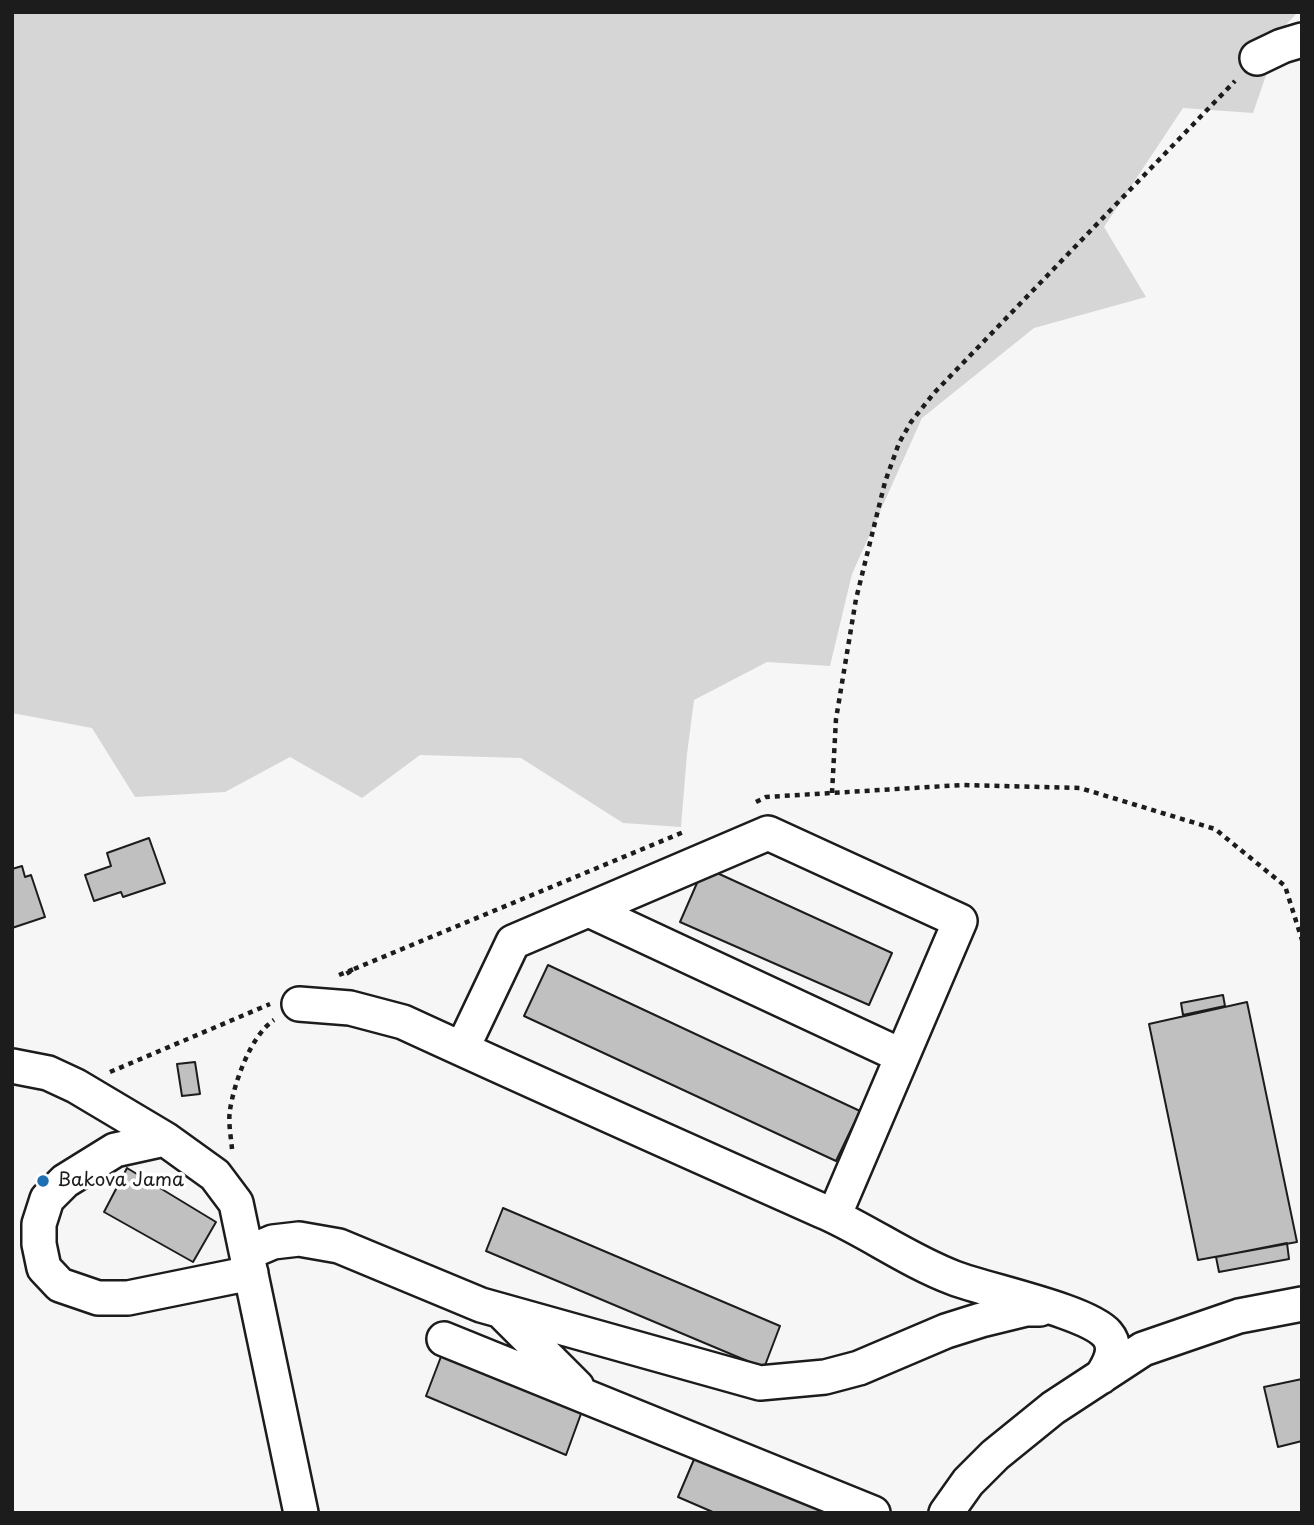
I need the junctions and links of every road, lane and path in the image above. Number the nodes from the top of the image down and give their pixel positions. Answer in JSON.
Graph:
{"nodes":[{"id":1,"x":1302,"y":40,"type":"edge"},
{"id":2,"x":1258,"y":58,"type":"joint"},
{"id":3,"x":832,"y":793,"type":"dead end"},
{"id":4,"x":589,"y":910,"type":"junction"},
{"id":5,"x":329,"y":979,"type":"dead end"},
{"id":6,"x":289,"y":1002,"type":"junction"},
{"id":7,"x":462,"y":1049,"type":"junction"},
{"id":8,"x":902,"y":1056,"type":"junction"},
{"id":9,"x":12,"y":1066,"type":"edge"},
{"id":10,"x":76,"y":1086,"type":"junction"},
{"id":11,"x":165,"y":1139,"type":"junction"},
{"id":12,"x":232,"y":1150,"type":"dead end"},
{"id":13,"x":834,"y":1216,"type":"junction"},
{"id":14,"x":249,"y":1263,"type":"junction"},
{"id":15,"x":1302,"y":1304,"type":"edge"},
{"id":16,"x":1050,"y":1308,"type":"junction"},
{"id":17,"x":501,"y":1311,"type":"junction"},
{"id":18,"x":444,"y":1339,"type":"dead end"},
{"id":19,"x":1101,"y":1377,"type":"junction"},
{"id":20,"x":586,"y":1396,"type":"junction"},
{"id":21,"x":300,"y":1513,"type":"edge"},
{"id":22,"x":873,"y":1513,"type":"edge"},
{"id":23,"x":946,"y":1513,"type":"edge"}],
"edges":[{"from":1,"to":2,"type":"street"},
{"from":2,"to":3,"type":"path"},
{"from":4,"to":7,"type":"street"},
{"from":4,"to":8,"type":"street"},
{"from":4,"to":8,"type":"street"},
{"from":5,"to":6,"type":"path"},
{"from":6,"to":7,"type":"street"},
{"from":6,"to":10,"type":"path"},
{"from":6,"to":12,"type":"path"},
{"from":7,"to":13,"type":"street"},
{"from":8,"to":13,"type":"street"},
{"from":9,"to":10,"type":"street"},
{"from":10,"to":11,"type":"street"},
{"from":11,"to":14,"type":"street"},
{"from":11,"to":14,"type":"street"},
{"from":13,"to":16,"type":"street"},
{"from":14,"to":17,"type":"street"},
{"from":14,"to":21,"type":"street"},
{"from":15,"to":19,"type":"street"},
{"from":16,"to":17,"type":"street"},
{"from":16,"to":19,"type":"street"},
{"from":17,"to":20,"type":"street"},
{"from":18,"to":20,"type":"street"},
{"from":19,"to":23,"type":"street"},
{"from":20,"to":22,"type":"street"}]}
